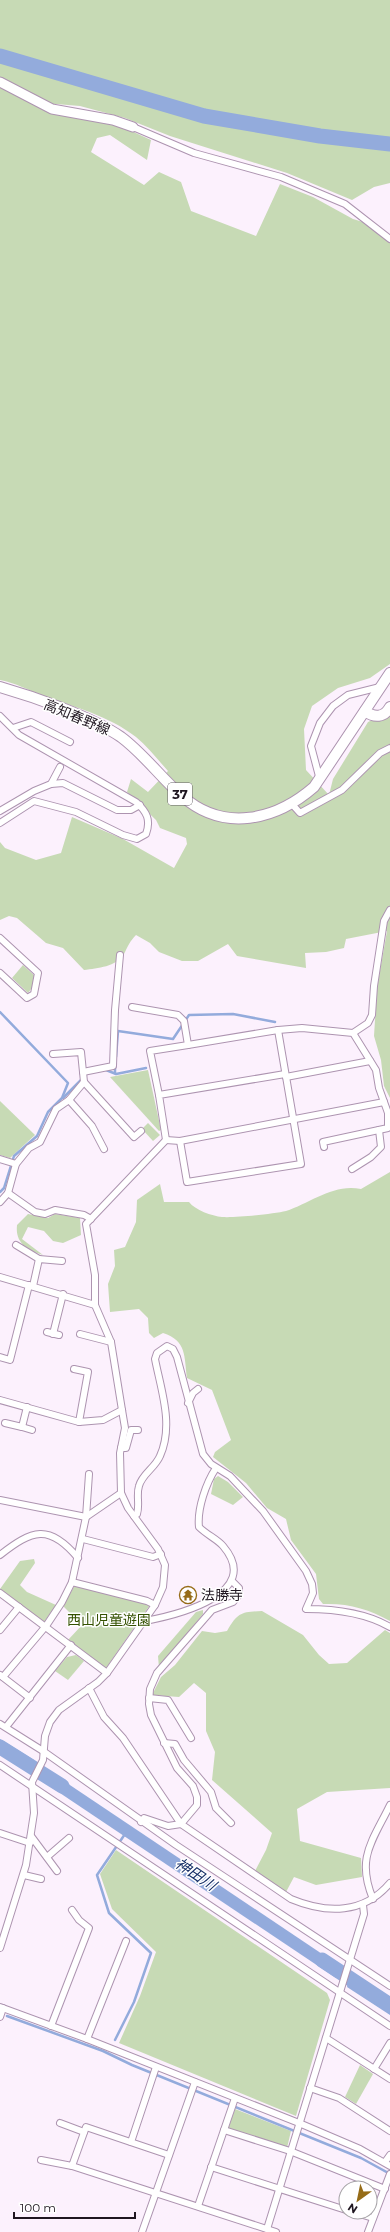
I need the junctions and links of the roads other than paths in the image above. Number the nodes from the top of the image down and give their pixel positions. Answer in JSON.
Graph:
{"nodes":[{"id":1,"x":0,"y":82,"type":"edge"},
{"id":2,"x":133,"y":127,"type":"joint"},
{"id":3,"x":390,"y":239,"type":"edge"},
{"id":4,"x":390,"y":673,"type":"edge"},
{"id":5,"x":0,"y":687,"type":"edge"},
{"id":6,"x":381,"y":687,"type":"junction"},
{"id":7,"x":390,"y":707,"type":"edge"},
{"id":8,"x":365,"y":711,"type":"junction"},
{"id":9,"x":0,"y":716,"type":"edge"},
{"id":10,"x":13,"y":728,"type":"junction"},
{"id":11,"x":70,"y":742,"type":"dead end"},
{"id":12,"x":390,"y":748,"type":"edge"},
{"id":13,"x":60,"y":767,"type":"dead end"},
{"id":14,"x":320,"y":780,"type":"junction"},
{"id":15,"x":51,"y":784,"type":"junction"},
{"id":16,"x":291,"y":804,"type":"junction"},
{"id":17,"x":140,"y":805,"type":"junction"},
{"id":18,"x":0,"y":811,"type":"edge"},
{"id":19,"x":0,"y":823,"type":"edge"},
{"id":20,"x":390,"y":910,"type":"edge"},
{"id":21,"x":0,"y":938,"type":"edge"},
{"id":22,"x":120,"y":955,"type":"dead end"},
{"id":23,"x":0,"y":973,"type":"edge"},
{"id":24,"x":132,"y":1007,"type":"dead end"},
{"id":25,"x":278,"y":1030,"type":"junction"},
{"id":26,"x":353,"y":1033,"type":"junction"},
{"id":27,"x":188,"y":1045,"type":"junction"},
{"id":28,"x":53,"y":1054,"type":"dead end"},
{"id":29,"x":370,"y":1061,"type":"junction"},
{"id":30,"x":83,"y":1072,"type":"junction"},
{"id":31,"x":286,"y":1076,"type":"junction"},
{"id":32,"x":84,"y":1082,"type":"junction"},
{"id":33,"x":159,"y":1095,"type":"junction"},
{"id":34,"x":69,"y":1100,"type":"junction"},
{"id":35,"x":384,"y":1102,"type":"junction"},
{"id":36,"x":293,"y":1119,"type":"junction"},
{"id":37,"x":379,"y":1130,"type":"junction"},
{"id":38,"x":141,"y":1131,"type":"dead end"},
{"id":39,"x":166,"y":1140,"type":"junction"},
{"id":40,"x":180,"y":1141,"type":"junction"},
{"id":41,"x":324,"y":1147,"type":"dead end"},
{"id":42,"x":104,"y":1149,"type":"dead end"},
{"id":43,"x":0,"y":1158,"type":"edge"},
{"id":44,"x":16,"y":1164,"type":"junction"},
{"id":45,"x":352,"y":1170,"type":"dead end"},
{"id":46,"x":8,"y":1193,"type":"junction"},
{"id":47,"x":0,"y":1202,"type":"edge"},
{"id":48,"x":91,"y":1219,"type":"junction"},
{"id":49,"x":16,"y":1246,"type":"dead end"},
{"id":50,"x":40,"y":1259,"type":"junction"},
{"id":51,"x":62,"y":1261,"type":"dead end"},
{"id":52,"x":0,"y":1277,"type":"edge"},
{"id":53,"x":31,"y":1286,"type":"junction"},
{"id":54,"x":63,"y":1294,"type":"junction"},
{"id":55,"x":96,"y":1305,"type":"junction"},
{"id":56,"x":53,"y":1334,"type":"dead end"},
{"id":57,"x":80,"y":1334,"type":"dead end"},
{"id":58,"x":111,"y":1342,"type":"junction"},
{"id":59,"x":0,"y":1357,"type":"edge"},
{"id":60,"x":74,"y":1369,"type":"dead end"},
{"id":61,"x":198,"y":1389,"type":"dead end"},
{"id":62,"x":0,"y":1400,"type":"edge"},
{"id":63,"x":188,"y":1403,"type":"junction"},
{"id":64,"x":27,"y":1407,"type":"junction"},
{"id":65,"x":122,"y":1410,"type":"junction"},
{"id":66,"x":79,"y":1422,"type":"junction"},
{"id":67,"x":5,"y":1423,"type":"dead end"},
{"id":68,"x":22,"y":1427,"type":"junction"},
{"id":69,"x":32,"y":1430,"type":"dead end"},
{"id":70,"x":138,"y":1430,"type":"dead end"},
{"id":71,"x":121,"y":1448,"type":"junction"},
{"id":72,"x":216,"y":1468,"type":"junction"},
{"id":73,"x":89,"y":1474,"type":"dead end"},
{"id":74,"x":120,"y":1493,"type":"junction"},
{"id":75,"x":1,"y":1500,"type":"edge"},
{"id":76,"x":0,"y":1508,"type":"edge"},
{"id":77,"x":134,"y":1516,"type":"junction"},
{"id":78,"x":86,"y":1517,"type":"junction"},
{"id":79,"x":83,"y":1539,"type":"junction"},
{"id":80,"x":161,"y":1554,"type":"junction"},
{"id":81,"x":0,"y":1555,"type":"edge"},
{"id":82,"x":78,"y":1558,"type":"junction"},
{"id":83,"x":232,"y":1581,"type":"junction"},
{"id":84,"x":72,"y":1582,"type":"junction"},
{"id":85,"x":0,"y":1593,"type":"edge"},
{"id":86,"x":155,"y":1605,"type":"junction"},
{"id":87,"x":19,"y":1607,"type":"junction"},
{"id":88,"x":145,"y":1621,"type":"junction"},
{"id":89,"x":46,"y":1626,"type":"junction"},
{"id":90,"x":390,"y":1627,"type":"edge"},
{"id":91,"x":0,"y":1630,"type":"edge"},
{"id":92,"x":71,"y":1645,"type":"junction"},
{"id":93,"x":107,"y":1673,"type":"junction"},
{"id":94,"x":1,"y":1676,"type":"edge"},
{"id":95,"x":89,"y":1688,"type":"junction"},
{"id":96,"x":30,"y":1698,"type":"junction"},
{"id":97,"x":149,"y":1698,"type":"junction"},
{"id":98,"x":3,"y":1725,"type":"edge"},
{"id":99,"x":191,"y":1738,"type":"dead end"},
{"id":100,"x":164,"y":1743,"type":"junction"},
{"id":101,"x":43,"y":1751,"type":"junction"},
{"id":102,"x":0,"y":1765,"type":"edge"},
{"id":103,"x":32,"y":1784,"type":"junction"},
{"id":104,"x":390,"y":1805,"type":"edge"},
{"id":105,"x":141,"y":1822,"type":"junction"},
{"id":106,"x":231,"y":1822,"type":"dead end"},
{"id":107,"x":181,"y":1824,"type":"junction"},
{"id":108,"x":0,"y":1833,"type":"edge"},
{"id":109,"x":70,"y":1838,"type":"dead end"},
{"id":110,"x":30,"y":1840,"type":"junction"},
{"id":111,"x":46,"y":1857,"type":"junction"},
{"id":112,"x":57,"y":1871,"type":"dead end"},
{"id":113,"x":24,"y":1875,"type":"junction"},
{"id":114,"x":41,"y":1879,"type":"dead end"},
{"id":115,"x":389,"y":1885,"type":"edge"},
{"id":116,"x":373,"y":1899,"type":"junction"},
{"id":117,"x":363,"y":1905,"type":"junction"},
{"id":118,"x":72,"y":1910,"type":"dead end"},
{"id":119,"x":126,"y":1940,"type":"dead end"},
{"id":120,"x":0,"y":1948,"type":"edge"},
{"id":121,"x":350,"y":1962,"type":"junction"},
{"id":122,"x":390,"y":1986,"type":"edge"},
{"id":123,"x":340,"y":1992,"type":"junction"},
{"id":124,"x":1,"y":2008,"type":"edge"},
{"id":125,"x":0,"y":2017,"type":"edge"},
{"id":126,"x":51,"y":2026,"type":"junction"},
{"id":127,"x":390,"y":2026,"type":"edge"},
{"id":128,"x":326,"y":2038,"type":"junction"},
{"id":129,"x":87,"y":2040,"type":"junction"},
{"id":130,"x":390,"y":2044,"type":"edge"},
{"id":131,"x":374,"y":2069,"type":"junction"},
{"id":132,"x":155,"y":2072,"type":"junction"},
{"id":133,"x":390,"y":2079,"type":"edge"},
{"id":134,"x":193,"y":2087,"type":"junction"},
{"id":135,"x":310,"y":2088,"type":"junction"},
{"id":136,"x":233,"y":2103,"type":"junction"},
{"id":137,"x":60,"y":2123,"type":"dead end"},
{"id":138,"x":297,"y":2128,"type":"junction"},
{"id":139,"x":224,"y":2130,"type":"junction"},
{"id":140,"x":390,"y":2131,"type":"edge"},
{"id":141,"x":84,"y":2132,"type":"junction"},
{"id":142,"x":131,"y":2142,"type":"junction"},
{"id":143,"x":290,"y":2151,"type":"junction"},
{"id":144,"x":169,"y":2154,"type":"junction"},
{"id":145,"x":390,"y":2155,"type":"edge"},
{"id":146,"x":41,"y":2160,"type":"dead end"},
{"id":147,"x":388,"y":2164,"type":"edge"},
{"id":148,"x":72,"y":2166,"type":"junction"},
{"id":149,"x":211,"y":2168,"type":"junction"},
{"id":150,"x":389,"y":2176,"type":"edge"},
{"id":151,"x":279,"y":2189,"type":"junction"},
{"id":152,"x":385,"y":2189,"type":"junction"},
{"id":153,"x":155,"y":2194,"type":"junction"},
{"id":154,"x":198,"y":2206,"type":"junction"},
{"id":155,"x":378,"y":2206,"type":"edge"},
{"id":156,"x":338,"y":2207,"type":"edge"},
{"id":157,"x":372,"y":2220,"type":"edge"},
{"id":158,"x":267,"y":2229,"type":"junction"},
{"id":159,"x":142,"y":2232,"type":"edge"},
{"id":160,"x":276,"y":2232,"type":"edge"},
{"id":161,"x":368,"y":2232,"type":"edge"}],
"edges":[{"from":1,"to":2,"type":"street"},
{"from":2,"to":3,"type":"street"},
{"from":4,"to":6,"type":"main road","name":"高知春野線","number":"37"},
{"from":5,"to":16,"type":"main road","name":"高知春野線","number":"37"},
{"from":6,"to":8,"type":"main road","name":"高知春野線","number":"37"},
{"from":6,"to":14,"type":"street"},
{"from":7,"to":8,"type":"main road"},
{"from":8,"to":14,"type":"main road","name":"高知春野線","number":"37"},
{"from":9,"to":10,"type":"street"},
{"from":10,"to":11,"type":"street"},
{"from":10,"to":17,"type":"street"},
{"from":12,"to":16,"type":"street"},
{"from":13,"to":15,"type":"street"},
{"from":14,"to":16,"type":"main road","name":"高知春野線","number":"37"},
{"from":15,"to":17,"type":"street"},
{"from":15,"to":18,"type":"street"},
{"from":17,"to":19,"type":"street"},
{"from":20,"to":26,"type":"street"},
{"from":21,"to":23,"type":"street"},
{"from":22,"to":30,"type":"street"},
{"from":24,"to":27,"type":"street"},
{"from":25,"to":26,"type":"street"},
{"from":25,"to":27,"type":"street"},
{"from":25,"to":31,"type":"street"},
{"from":26,"to":29,"type":"street"},
{"from":27,"to":33,"type":"street"},
{"from":28,"to":30,"type":"street"},
{"from":29,"to":31,"type":"street"},
{"from":29,"to":35,"type":"street"},
{"from":30,"to":32,"type":"street"},
{"from":31,"to":33,"type":"street"},
{"from":31,"to":36,"type":"street"},
{"from":32,"to":34,"type":"street"},
{"from":32,"to":38,"type":"street"},
{"from":33,"to":39,"type":"street"},
{"from":34,"to":42,"type":"street"},
{"from":34,"to":44,"type":"street"},
{"from":35,"to":36,"type":"street"},
{"from":35,"to":37,"type":"street"},
{"from":36,"to":40,"type":"street"},
{"from":36,"to":40,"type":"street"},
{"from":37,"to":41,"type":"street"},
{"from":37,"to":45,"type":"street"},
{"from":39,"to":40,"type":"street"},
{"from":39,"to":48,"type":"street"},
{"from":43,"to":44,"type":"street"},
{"from":44,"to":46,"type":"street"},
{"from":46,"to":47,"type":"street"},
{"from":46,"to":48,"type":"street"},
{"from":48,"to":55,"type":"street"},
{"from":49,"to":50,"type":"street"},
{"from":50,"to":51,"type":"street"},
{"from":50,"to":53,"type":"street"},
{"from":52,"to":53,"type":"street"},
{"from":53,"to":54,"type":"street"},
{"from":53,"to":59,"type":"street"},
{"from":54,"to":55,"type":"street"},
{"from":54,"to":56,"type":"street"},
{"from":55,"to":58,"type":"street"},
{"from":57,"to":58,"type":"street"},
{"from":58,"to":65,"type":"street"},
{"from":60,"to":66,"type":"street"},
{"from":61,"to":63,"type":"street"},
{"from":62,"to":64,"type":"street"},
{"from":63,"to":72,"type":"street"},
{"from":63,"to":77,"type":"street"},
{"from":64,"to":66,"type":"street"},
{"from":64,"to":68,"type":"street"},
{"from":65,"to":66,"type":"street"},
{"from":65,"to":71,"type":"street"},
{"from":67,"to":68,"type":"street"},
{"from":68,"to":69,"type":"street"},
{"from":70,"to":71,"type":"street"},
{"from":71,"to":74,"type":"street"},
{"from":72,"to":83,"type":"street"},
{"from":72,"to":90,"type":"street"},
{"from":73,"to":78,"type":"street"},
{"from":74,"to":77,"type":"street"},
{"from":74,"to":78,"type":"street"},
{"from":75,"to":76,"type":"street"},
{"from":75,"to":78,"type":"street"},
{"from":77,"to":80,"type":"street"},
{"from":78,"to":79,"type":"street"},
{"from":79,"to":80,"type":"street"},
{"from":79,"to":82,"type":"street"},
{"from":80,"to":86,"type":"street"},
{"from":81,"to":82,"type":"street"},
{"from":82,"to":84,"type":"street"},
{"from":83,"to":88,"type":"street"},
{"from":83,"to":97,"type":"street"},
{"from":84,"to":86,"type":"street"},
{"from":84,"to":89,"type":"street"},
{"from":85,"to":87,"type":"street"},
{"from":86,"to":88,"type":"street"},
{"from":87,"to":89,"type":"street"},
{"from":87,"to":91,"type":"street"},
{"from":88,"to":93,"type":"street"},
{"from":89,"to":92,"type":"street"},
{"from":89,"to":94,"type":"street"},
{"from":92,"to":93,"type":"street"},
{"from":92,"to":96,"type":"street"},
{"from":93,"to":95,"type":"street"},
{"from":94,"to":96,"type":"street"},
{"from":95,"to":101,"type":"street"},
{"from":95,"to":107,"type":"street"},
{"from":96,"to":98,"type":"street"},
{"from":97,"to":99,"type":"street"},
{"from":97,"to":100,"type":"street"},
{"from":98,"to":101,"type":"street"},
{"from":100,"to":106,"type":"street"},
{"from":100,"to":107,"type":"street"},
{"from":101,"to":103,"type":"street"},
{"from":101,"to":105,"type":"street"},
{"from":102,"to":103,"type":"street"},
{"from":103,"to":110,"type":"street"},
{"from":103,"to":123,"type":"street"},
{"from":104,"to":116,"type":"street"},
{"from":105,"to":107,"type":"street"},
{"from":105,"to":121,"type":"street"},
{"from":107,"to":117,"type":"street"},
{"from":108,"to":110,"type":"street"},
{"from":109,"to":111,"type":"street"},
{"from":110,"to":111,"type":"street"},
{"from":110,"to":113,"type":"street"},
{"from":111,"to":112,"type":"street"},
{"from":113,"to":114,"type":"street"},
{"from":113,"to":120,"type":"street"},
{"from":115,"to":116,"type":"street"},
{"from":116,"to":117,"type":"street"},
{"from":117,"to":121,"type":"street"},
{"from":118,"to":126,"type":"street"},
{"from":119,"to":129,"type":"street"},
{"from":121,"to":122,"type":"street"},
{"from":121,"to":123,"type":"street"},
{"from":123,"to":127,"type":"street"},
{"from":123,"to":128,"type":"street"},
{"from":124,"to":125,"type":"street"},
{"from":124,"to":126,"type":"street"},
{"from":126,"to":129,"type":"street"},
{"from":128,"to":131,"type":"street"},
{"from":128,"to":135,"type":"street"},
{"from":129,"to":132,"type":"street"},
{"from":130,"to":131,"type":"street"},
{"from":131,"to":133,"type":"street"},
{"from":132,"to":134,"type":"street"},
{"from":132,"to":142,"type":"street"},
{"from":134,"to":136,"type":"street"},
{"from":134,"to":144,"type":"street"},
{"from":135,"to":138,"type":"street"},
{"from":135,"to":140,"type":"street"},
{"from":136,"to":138,"type":"street"},
{"from":136,"to":139,"type":"street"},
{"from":137,"to":141,"type":"street"},
{"from":138,"to":143,"type":"street"},
{"from":138,"to":147,"type":"street"},
{"from":139,"to":143,"type":"street"},
{"from":139,"to":149,"type":"street"},
{"from":141,"to":142,"type":"street"},
{"from":141,"to":148,"type":"street"},
{"from":142,"to":144,"type":"street"},
{"from":143,"to":151,"type":"street"},
{"from":143,"to":152,"type":"street"},
{"from":144,"to":153,"type":"street"},
{"from":145,"to":147,"type":"street"},
{"from":146,"to":148,"type":"street"},
{"from":148,"to":153,"type":"street"},
{"from":149,"to":151,"type":"street"},
{"from":149,"to":154,"type":"street"},
{"from":150,"to":152,"type":"street"},
{"from":151,"to":156,"type":"street"},
{"from":151,"to":158,"type":"street"},
{"from":152,"to":155,"type":"street"},
{"from":153,"to":154,"type":"street"},
{"from":153,"to":159,"type":"street"},
{"from":154,"to":158,"type":"street"},
{"from":157,"to":161,"type":"street"},
{"from":158,"to":160,"type":"street"}]}
